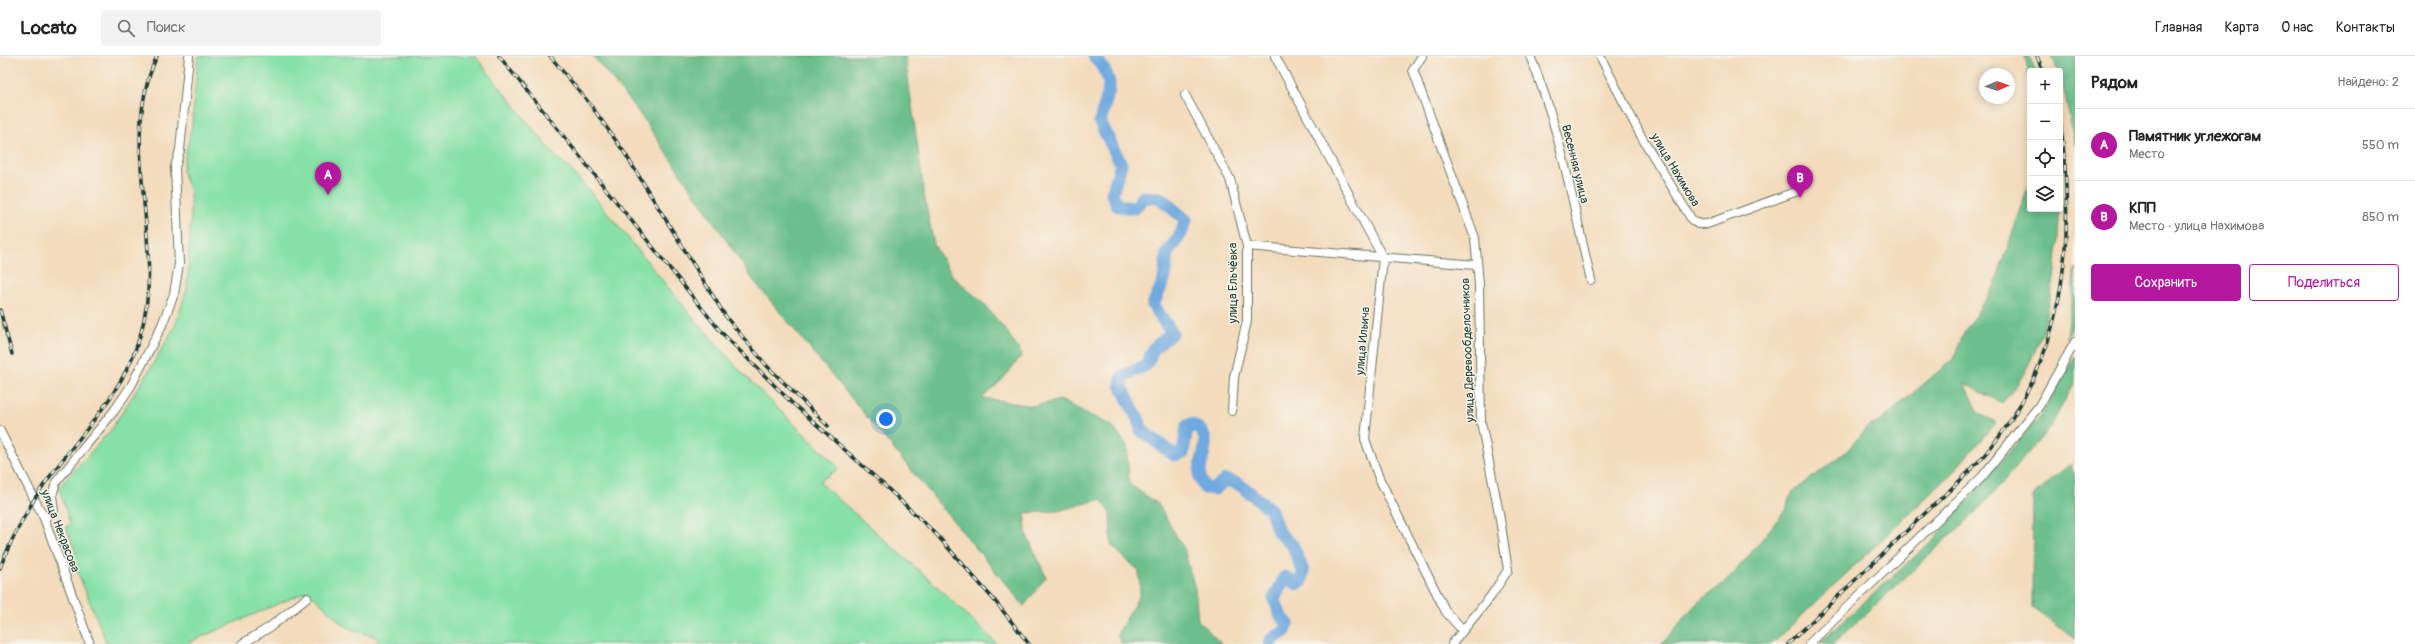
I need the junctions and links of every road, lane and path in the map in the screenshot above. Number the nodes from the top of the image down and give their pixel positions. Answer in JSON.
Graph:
{"nodes":[{"id":1,"x":189,"y":56,"type":"edge"},
{"id":2,"x":1275,"y":56,"type":"edge"},
{"id":3,"x":1422,"y":56,"type":"edge"},
{"id":4,"x":1530,"y":56,"type":"edge"},
{"id":5,"x":1600,"y":56,"type":"edge"},
{"id":6,"x":1185,"y":95,"type":"dead end"},
{"id":7,"x":1795,"y":192,"type":"dead end"},
{"id":8,"x":1247,"y":246,"type":"junction"},
{"id":9,"x":1383,"y":258,"type":"junction"},
{"id":10,"x":1476,"y":265,"type":"junction"},
{"id":11,"x":1591,"y":280,"type":"dead end"},
{"id":12,"x":2075,"y":342,"type":"edge"},
{"id":13,"x":1232,"y":411,"type":"dead end"},
{"id":14,"x":0,"y":431,"type":"edge"},
{"id":15,"x":44,"y":518,"type":"junction"},
{"id":16,"x":307,"y":598,"type":"dead end"},
{"id":17,"x":1462,"y":630,"type":"junction"},
{"id":18,"x":90,"y":644,"type":"edge"},
{"id":19,"x":242,"y":644,"type":"edge"},
{"id":20,"x":1452,"y":644,"type":"edge"},
{"id":21,"x":1809,"y":644,"type":"edge"}],
"edges":[{"from":1,"to":15,"type":"street"},
{"from":2,"to":9,"type":"street"},
{"from":3,"to":10,"type":"street","name":"улица Деревообделочников"},
{"from":4,"to":11,"type":"street","name":"Весенняя улица"},
{"from":5,"to":7,"type":"street","name":"улица Нахимова"},
{"from":6,"to":8,"type":"street","name":"улица Ельчёвка"},
{"from":8,"to":9,"type":"street"},
{"from":8,"to":13,"type":"street","name":"улица Ельчёвка"},
{"from":9,"to":10,"type":"street"},
{"from":9,"to":17,"type":"street","name":"улица Ильича"},
{"from":10,"to":17,"type":"street","name":"улица Деревообделочников"},
{"from":12,"to":21,"type":"street"},
{"from":14,"to":15,"type":"street","name":"улица Некрасова"},
{"from":15,"to":18,"type":"street","name":"улица Некрасова"},
{"from":16,"to":19,"type":"street"},
{"from":17,"to":20,"type":"street","name":"улица Деревообделочников"}]}
